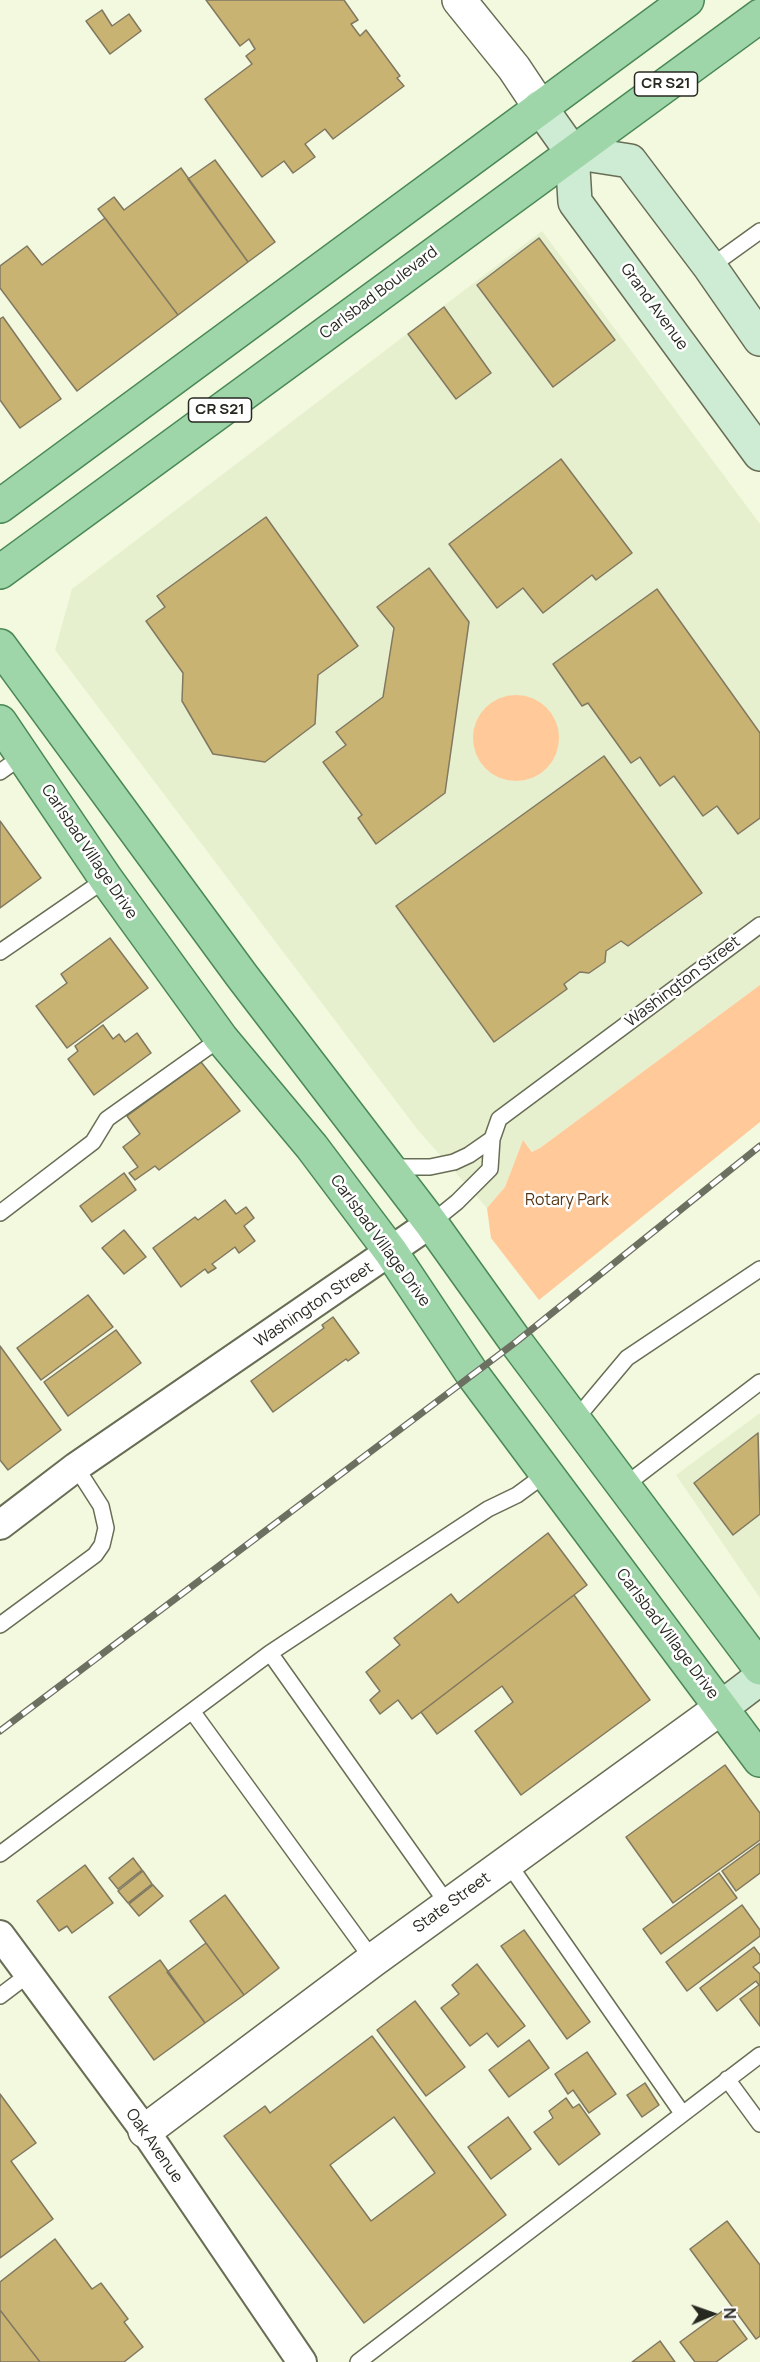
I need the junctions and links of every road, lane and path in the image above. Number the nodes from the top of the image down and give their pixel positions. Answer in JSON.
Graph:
{"nodes":[{"id":1,"x":459,"y":0,"type":"edge"},
{"id":2,"x":687,"y":0,"type":"edge"},
{"id":3,"x":760,"y":16,"type":"edge"},
{"id":4,"x":540,"y":107,"type":"junction"},
{"id":5,"x":572,"y":152,"type":"junction"},
{"id":6,"x":760,"y":231,"type":"edge"},
{"id":7,"x":710,"y":267,"type":"junction"},
{"id":8,"x":760,"y":339,"type":"edge"},
{"id":9,"x":760,"y":454,"type":"edge"},
{"id":10,"x":0,"y":506,"type":"edge"},
{"id":11,"x":0,"y":572,"type":"edge"},
{"id":12,"x":0,"y":646,"type":"edge"},
{"id":13,"x":0,"y":722,"type":"edge"},
{"id":14,"x":12,"y":764,"type":"edge"},
{"id":15,"x":106,"y":879,"type":"junction"},
{"id":16,"x":760,"y":925,"type":"edge"},
{"id":17,"x":0,"y":952,"type":"edge"},
{"id":18,"x":221,"y":1038,"type":"junction"},
{"id":19,"x":492,"y":1139,"type":"junction"},
{"id":20,"x":389,"y":1167,"type":"junction"},
{"id":21,"x":0,"y":1213,"type":"edge"},
{"id":22,"x":431,"y":1223,"type":"junction"},
{"id":23,"x":391,"y":1252,"type":"junction"},
{"id":24,"x":760,"y":1269,"type":"edge"},
{"id":25,"x":760,"y":1382,"type":"edge"},
{"id":26,"x":575,"y":1420,"type":"junction"},
{"id":27,"x":76,"y":1467,"type":"junction"},
{"id":28,"x":547,"y":1473,"type":"junction"},
{"id":29,"x":624,"y":1486,"type":"junction"},
{"id":30,"x":0,"y":1525,"type":"edge"},
{"id":31,"x":0,"y":1625,"type":"edge"},
{"id":32,"x":270,"y":1653,"type":"junction"},
{"id":33,"x":760,"y":1668,"type":"edge"},
{"id":34,"x":760,"y":1678,"type":"edge"},
{"id":35,"x":722,"y":1707,"type":"junction"},
{"id":36,"x":192,"y":1711,"type":"junction"},
{"id":37,"x":760,"y":1760,"type":"edge"},
{"id":38,"x":0,"y":1854,"type":"edge"},
{"id":39,"x":507,"y":1863,"type":"junction"},
{"id":40,"x":449,"y":1906,"type":"junction"},
{"id":41,"x":0,"y":1935,"type":"edge"},
{"id":42,"x":373,"y":1960,"type":"junction"},
{"id":43,"x":29,"y":1974,"type":"junction"},
{"id":44,"x":0,"y":1996,"type":"edge"},
{"id":45,"x":760,"y":2055,"type":"edge"},
{"id":46,"x":727,"y":2079,"type":"junction"},
{"id":47,"x":682,"y":2113,"type":"junction"},
{"id":48,"x":760,"y":2124,"type":"edge"},
{"id":49,"x":145,"y":2132,"type":"junction"},
{"id":50,"x":302,"y":2362,"type":"edge"},
{"id":51,"x":358,"y":2362,"type":"edge"}],
"edges":[{"from":1,"to":4,"type":"street"},
{"from":2,"to":4,"type":"main road"},
{"from":3,"to":5,"type":"main road","name":"Carlsbad Boulevard","number":"CR S21"},
{"from":4,"to":5,"type":"main road"},
{"from":4,"to":10,"type":"main road"},
{"from":5,"to":7,"type":"main road"},
{"from":5,"to":9,"type":"main road","name":"Grand Avenue"},
{"from":5,"to":11,"type":"main road","name":"Carlsbad Boulevard","number":"CR S21"},
{"from":6,"to":7,"type":"lane"},
{"from":7,"to":8,"type":"main road"},
{"from":12,"to":20,"type":"main road"},
{"from":13,"to":14,"type":"main road","name":"Carlsbad Village Drive"},
{"from":14,"to":15,"type":"main road","name":"Carlsbad Village Drive"},
{"from":15,"to":17,"type":"lane"},
{"from":15,"to":18,"type":"main road","name":"Carlsbad Village Drive"},
{"from":16,"to":19,"type":"lane","name":"Washington Street"},
{"from":18,"to":21,"type":"lane"},
{"from":18,"to":23,"type":"main road","name":"Carlsbad Village Drive"},
{"from":19,"to":20,"type":"lane"},
{"from":19,"to":22,"type":"lane","name":"Washington Street"},
{"from":20,"to":22,"type":"main road"},
{"from":22,"to":23,"type":"street","name":"Washington Street"},
{"from":22,"to":26,"type":"main road"},
{"from":23,"to":27,"type":"street","name":"Washington Street"},
{"from":23,"to":28,"type":"main road","name":"Carlsbad Village Drive"},
{"from":24,"to":26,"type":"lane"},
{"from":25,"to":29,"type":"lane"},
{"from":26,"to":29,"type":"main road"},
{"from":27,"to":30,"type":"street","name":"Washington Street"},
{"from":27,"to":31,"type":"lane"},
{"from":28,"to":32,"type":"lane"},
{"from":28,"to":35,"type":"main road","name":"Carlsbad Village Drive"},
{"from":29,"to":33,"type":"main road"},
{"from":32,"to":36,"type":"lane"},
{"from":32,"to":40,"type":"lane"},
{"from":34,"to":35,"type":"main road","name":"State Street"},
{"from":35,"to":37,"type":"main road","name":"Carlsbad Village Drive"},
{"from":35,"to":39,"type":"street","name":"State Street"},
{"from":36,"to":38,"type":"lane"},
{"from":36,"to":42,"type":"lane"},
{"from":39,"to":40,"type":"street","name":"State Street"},
{"from":39,"to":47,"type":"lane"},
{"from":40,"to":42,"type":"street","name":"State Street"},
{"from":41,"to":43,"type":"street","name":"Oak Avenue"},
{"from":42,"to":49,"type":"street","name":"State Street"},
{"from":43,"to":44,"type":"lane"},
{"from":43,"to":49,"type":"street","name":"Oak Avenue"},
{"from":45,"to":46,"type":"lane"},
{"from":46,"to":47,"type":"lane"},
{"from":46,"to":48,"type":"lane"},
{"from":47,"to":51,"type":"lane"},
{"from":49,"to":50,"type":"street","name":"Oak Avenue"}]}
